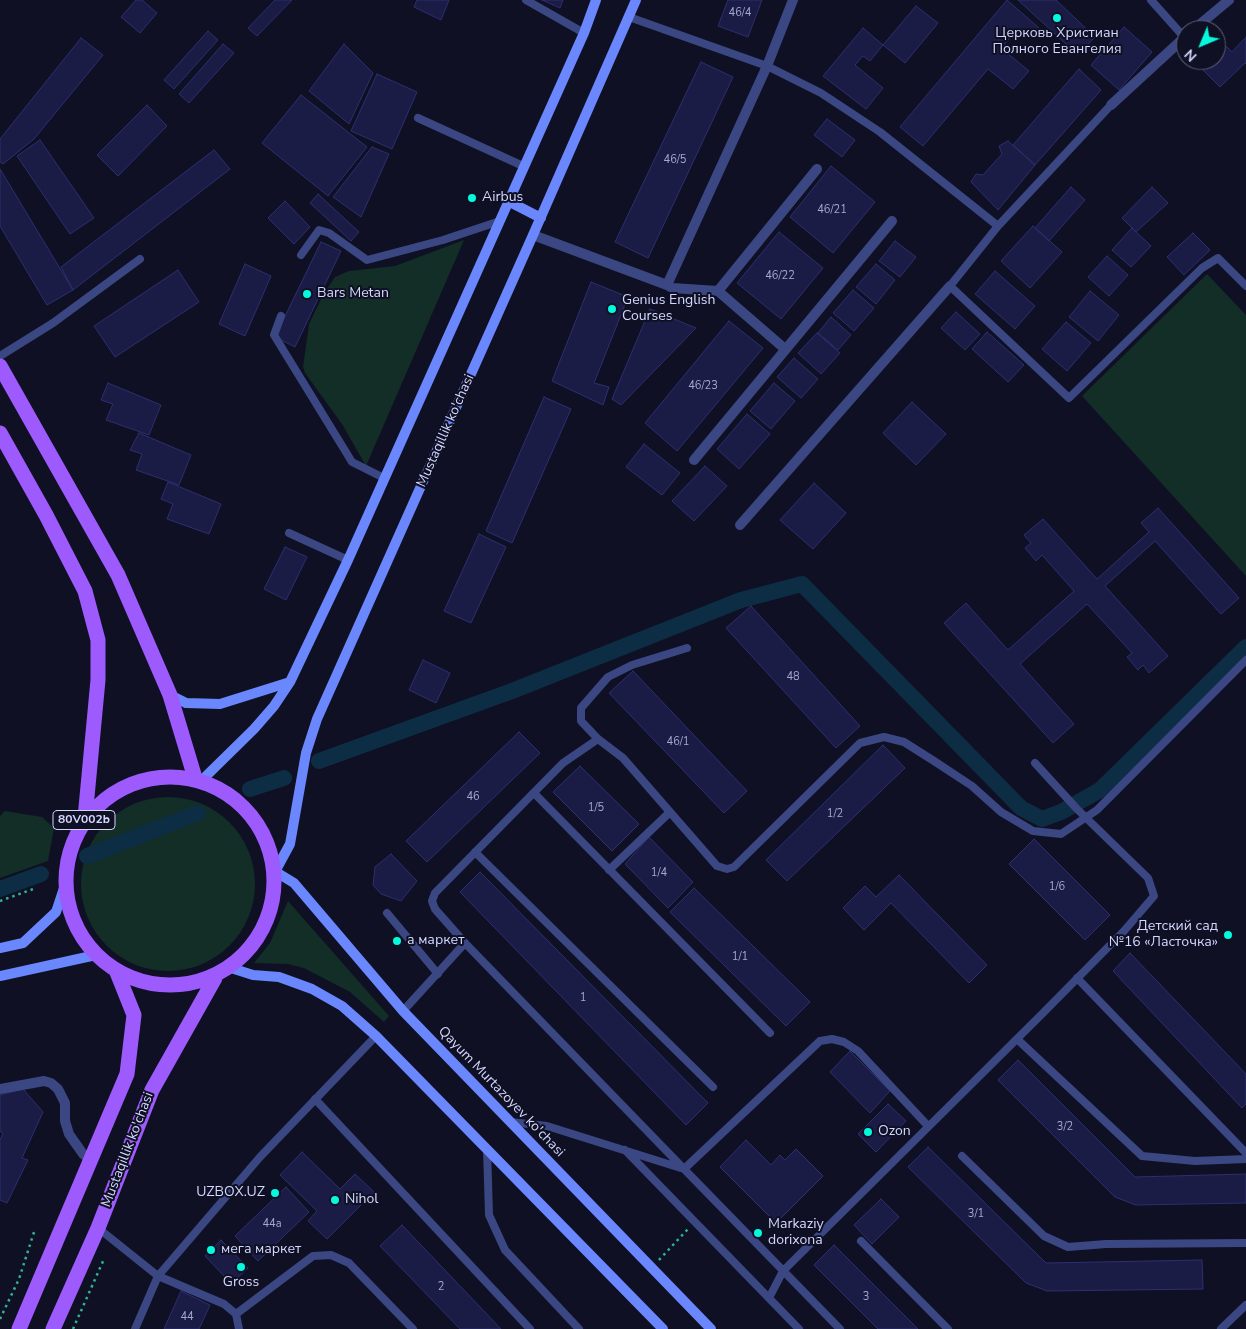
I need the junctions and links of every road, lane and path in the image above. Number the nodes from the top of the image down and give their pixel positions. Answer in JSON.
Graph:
{"nodes":[{"id":1,"x":526,"y":0,"type":"edge"},
{"id":2,"x":596,"y":0,"type":"edge"},
{"id":3,"x":636,"y":0,"type":"edge"},
{"id":4,"x":793,"y":0,"type":"edge"},
{"id":5,"x":1151,"y":0,"type":"edge"},
{"id":6,"x":1229,"y":0,"type":"edge"},
{"id":7,"x":629,"y":17,"type":"junction"},
{"id":8,"x":1205,"y":20,"type":"edge"},
{"id":9,"x":1176,"y":26,"type":"edge"},
{"id":10,"x":584,"y":33,"type":"junction"},
{"id":11,"x":1176,"y":44,"type":"edge"},
{"id":12,"x":767,"y":66,"type":"junction"},
{"id":13,"x":1111,"y":105,"type":"joint"},
{"id":14,"x":418,"y":118,"type":"dead end"},
{"id":15,"x":524,"y":166,"type":"junction"},
{"id":16,"x":817,"y":169,"type":"dead end"},
{"id":17,"x":508,"y":202,"type":"junction"},
{"id":18,"x":541,"y":218,"type":"junction"},
{"id":19,"x":500,"y":221,"type":"junction"},
{"id":20,"x":892,"y":221,"type":"dead end"},
{"id":21,"x":998,"y":226,"type":"junction"},
{"id":22,"x":534,"y":236,"type":"junction"},
{"id":23,"x":301,"y":255,"type":"dead end"},
{"id":24,"x":140,"y":259,"type":"dead end"},
{"id":25,"x":668,"y":285,"type":"junction"},
{"id":26,"x":950,"y":286,"type":"junction"},
{"id":27,"x":1246,"y":286,"type":"edge"},
{"id":28,"x":718,"y":291,"type":"junction"},
{"id":29,"x":281,"y":316,"type":"dead end"},
{"id":30,"x":786,"y":349,"type":"junction"},
{"id":31,"x":0,"y":356,"type":"edge"},
{"id":32,"x":0,"y":366,"type":"edge"},
{"id":33,"x":0,"y":433,"type":"edge"},
{"id":34,"x":694,"y":460,"type":"dead end"},
{"id":35,"x":384,"y":478,"type":"junction"},
{"id":36,"x":740,"y":525,"type":"dead end"},
{"id":37,"x":289,"y":533,"type":"dead end"},
{"id":38,"x":348,"y":560,"type":"junction"},
{"id":39,"x":687,"y":648,"type":"dead end"},
{"id":40,"x":1246,"y":660,"type":"edge"},
{"id":41,"x":290,"y":682,"type":"junction"},
{"id":42,"x":170,"y":695,"type":"junction"},
{"id":43,"x":598,"y":738,"type":"junction"},
{"id":44,"x":1035,"y":763,"type":"dead end"},
{"id":45,"x":198,"y":779,"type":"junction"},
{"id":46,"x":534,"y":793,"type":"junction"},
{"id":47,"x":670,"y":812,"type":"junction"},
{"id":48,"x":85,"y":818,"type":"junction"},
{"id":49,"x":1087,"y":818,"type":"junction"},
{"id":50,"x":475,"y":852,"type":"junction"},
{"id":51,"x":276,"y":870,"type":"junction"},
{"id":52,"x":609,"y":870,"type":"junction"},
{"id":53,"x":65,"y":885,"type":"junction"},
{"id":54,"x":36,"y":888,"type":"dead end"},
{"id":55,"x":0,"y":901,"type":"edge"},
{"id":56,"x":388,"y":913,"type":"dead end"},
{"id":57,"x":465,"y":943,"type":"junction"},
{"id":58,"x":0,"y":948,"type":"edge"},
{"id":59,"x":96,"y":955,"type":"junction"},
{"id":60,"x":231,"y":968,"type":"junction"},
{"id":61,"x":116,"y":970,"type":"junction"},
{"id":62,"x":438,"y":974,"type":"junction"},
{"id":63,"x":0,"y":976,"type":"edge"},
{"id":64,"x":215,"y":978,"type":"junction"},
{"id":65,"x":1077,"y":978,"type":"junction"},
{"id":66,"x":403,"y":1011,"type":"junction"},
{"id":67,"x":770,"y":1033,"type":"dead end"},
{"id":68,"x":376,"y":1036,"type":"junction"},
{"id":69,"x":1017,"y":1039,"type":"junction"},
{"id":70,"x":713,"y":1087,"type":"dead end"},
{"id":71,"x":0,"y":1089,"type":"edge"},
{"id":72,"x":315,"y":1099,"type":"junction"},
{"id":73,"x":510,"y":1122,"type":"junction"},
{"id":74,"x":928,"y":1126,"type":"junction"},
{"id":75,"x":487,"y":1149,"type":"junction"},
{"id":76,"x":624,"y":1149,"type":"junction"},
{"id":77,"x":1246,"y":1153,"type":"edge"},
{"id":78,"x":962,"y":1156,"type":"dead end"},
{"id":79,"x":1246,"y":1159,"type":"edge"},
{"id":80,"x":92,"y":1160,"type":"junction"},
{"id":81,"x":684,"y":1169,"type":"junction"},
{"id":82,"x":694,"y":1222,"type":"junction"},
{"id":83,"x":98,"y":1228,"type":"junction"},
{"id":84,"x":35,"y":1229,"type":"dead end"},
{"id":85,"x":861,"y":1241,"type":"dead end"},
{"id":86,"x":1246,"y":1242,"type":"edge"},
{"id":87,"x":104,"y":1259,"type":"dead end"},
{"id":88,"x":651,"y":1268,"type":"junction"},
{"id":89,"x":783,"y":1271,"type":"junction"},
{"id":90,"x":158,"y":1276,"type":"junction"},
{"id":91,"x":769,"y":1298,"type":"junction"},
{"id":92,"x":1246,"y":1305,"type":"edge"},
{"id":93,"x":236,"y":1314,"type":"junction"},
{"id":94,"x":0,"y":1320,"type":"edge"},
{"id":95,"x":19,"y":1329,"type":"edge"},
{"id":96,"x":53,"y":1329,"type":"edge"},
{"id":97,"x":74,"y":1329,"type":"edge"},
{"id":98,"x":135,"y":1329,"type":"edge"},
{"id":99,"x":239,"y":1329,"type":"edge"},
{"id":100,"x":413,"y":1329,"type":"edge"},
{"id":101,"x":530,"y":1329,"type":"edge"},
{"id":102,"x":579,"y":1329,"type":"edge"},
{"id":103,"x":664,"y":1329,"type":"edge"},
{"id":104,"x":711,"y":1329,"type":"edge"},
{"id":105,"x":800,"y":1329,"type":"edge"},
{"id":106,"x":840,"y":1329,"type":"edge"},
{"id":107,"x":948,"y":1329,"type":"edge"},
{"id":108,"x":1221,"y":1329,"type":"edge"}],
"edges":[{"from":1,"to":10,"type":"lane"},
{"from":2,"to":10,"type":"main road"},
{"from":3,"to":7,"type":"main road","name":"Mustaqillik ko'chasi","number":"80V002b"},
{"from":4,"to":12,"type":"street"},
{"from":5,"to":9,"type":"lane"},
{"from":6,"to":8,"type":"street"},
{"from":7,"to":12,"type":"lane"},
{"from":7,"to":18,"type":"main road","name":"Mustaqillik ko'chasi","number":"80V002b"},
{"from":10,"to":15,"type":"main road"},
{"from":11,"to":13,"type":"street"},
{"from":12,"to":21,"type":"lane"},
{"from":12,"to":25,"type":"street"},
{"from":13,"to":21,"type":"lane"},
{"from":14,"to":15,"type":"lane"},
{"from":15,"to":17,"type":"main road"},
{"from":16,"to":28,"type":"street"},
{"from":17,"to":18,"type":"main road"},
{"from":17,"to":19,"type":"main road"},
{"from":18,"to":22,"type":"main road","name":"Mustaqillik ko'chasi","number":"80V002b"},
{"from":19,"to":23,"type":"lane"},
{"from":19,"to":35,"type":"main road"},
{"from":20,"to":30,"type":"street"},
{"from":21,"to":26,"type":"lane"},
{"from":22,"to":25,"type":"street"},
{"from":22,"to":51,"type":"main road","name":"Mustaqillik ko'chasi","number":"80V002b"},
{"from":24,"to":31,"type":"lane"},
{"from":25,"to":28,"type":"street"},
{"from":26,"to":27,"type":"lane"},
{"from":26,"to":36,"type":"street"},
{"from":28,"to":30,"type":"street"},
{"from":29,"to":35,"type":"lane"},
{"from":30,"to":34,"type":"street"},
{"from":32,"to":42,"type":"main road"},
{"from":33,"to":48,"type":"main road"},
{"from":35,"to":38,"type":"main road"},
{"from":37,"to":38,"type":"lane"},
{"from":38,"to":41,"type":"main road"},
{"from":39,"to":43,"type":"lane"},
{"from":40,"to":49,"type":"lane"},
{"from":41,"to":42,"type":"main road"},
{"from":41,"to":45,"type":"main road"},
{"from":42,"to":45,"type":"main road"},
{"from":43,"to":46,"type":"lane"},
{"from":43,"to":47,"type":"lane"},
{"from":44,"to":49,"type":"lane"},
{"from":45,"to":48,"type":"main road","number":"80V002b"},
{"from":45,"to":51,"type":"main road","number":"80V002b"},
{"from":46,"to":50,"type":"lane"},
{"from":46,"to":52,"type":"lane"},
{"from":47,"to":49,"type":"lane"},
{"from":47,"to":52,"type":"lane"},
{"from":48,"to":53,"type":"main road","number":"80V002b"},
{"from":49,"to":65,"type":"lane"},
{"from":50,"to":57,"type":"lane"},
{"from":50,"to":70,"type":"lane"},
{"from":51,"to":60,"type":"main road","number":"80V002b"},
{"from":51,"to":66,"type":"main road","name":"Qayum Murtazoyev ko'chasi"},
{"from":52,"to":67,"type":"lane"},
{"from":53,"to":58,"type":"main road"},
{"from":53,"to":59,"type":"main road","number":"80V002b"},
{"from":54,"to":55,"type":"path"},
{"from":56,"to":62,"type":"lane"},
{"from":57,"to":62,"type":"lane"},
{"from":57,"to":81,"type":"lane"},
{"from":59,"to":61,"type":"main road","number":"80V002b"},
{"from":59,"to":63,"type":"main road"},
{"from":60,"to":64,"type":"main road","number":"80V002b"},
{"from":60,"to":68,"type":"main road"},
{"from":61,"to":64,"type":"main road","number":"80V002b"},
{"from":61,"to":80,"type":"main road","name":"Mustaqillik ko'chasi"},
{"from":62,"to":66,"type":"lane"},
{"from":64,"to":83,"type":"main road","name":"Mustaqillik ko'chasi","number":"80V002b"},
{"from":65,"to":69,"type":"lane"},
{"from":65,"to":77,"type":"lane"},
{"from":66,"to":73,"type":"main road","name":"Qayum Murtazoyev ko'chasi"},
{"from":68,"to":72,"type":"lane"},
{"from":68,"to":75,"type":"main road"},
{"from":69,"to":74,"type":"lane"},
{"from":69,"to":79,"type":"lane"},
{"from":71,"to":80,"type":"street"},
{"from":72,"to":90,"type":"lane"},
{"from":72,"to":101,"type":"lane"},
{"from":73,"to":76,"type":"lane"},
{"from":73,"to":88,"type":"main road","name":"Qayum Murtazoyev ko'chasi"},
{"from":74,"to":81,"type":"lane"},
{"from":74,"to":89,"type":"lane"},
{"from":75,"to":102,"type":"lane"},
{"from":75,"to":103,"type":"main road"},
{"from":76,"to":81,"type":"lane"},
{"from":76,"to":82,"type":"lane"},
{"from":78,"to":86,"type":"lane"},
{"from":80,"to":95,"type":"main road","name":"Mustaqillik ko'chasi"},
{"from":81,"to":89,"type":"lane"},
{"from":82,"to":88,"type":"path"},
{"from":82,"to":91,"type":"lane"},
{"from":83,"to":90,"type":"lane"},
{"from":83,"to":96,"type":"main road","name":"Mustaqillik ko'chasi","number":"80V002b"},
{"from":84,"to":94,"type":"path"},
{"from":85,"to":107,"type":"lane"},
{"from":87,"to":97,"type":"path"},
{"from":88,"to":104,"type":"main road","name":"Qayum Murtazoyev ko'chasi"},
{"from":89,"to":91,"type":"lane"},
{"from":89,"to":106,"type":"lane"},
{"from":90,"to":93,"type":"lane"},
{"from":90,"to":98,"type":"lane"},
{"from":91,"to":105,"type":"lane"},
{"from":92,"to":108,"type":"lane"},
{"from":93,"to":99,"type":"lane"},
{"from":93,"to":100,"type":"lane"}]}
